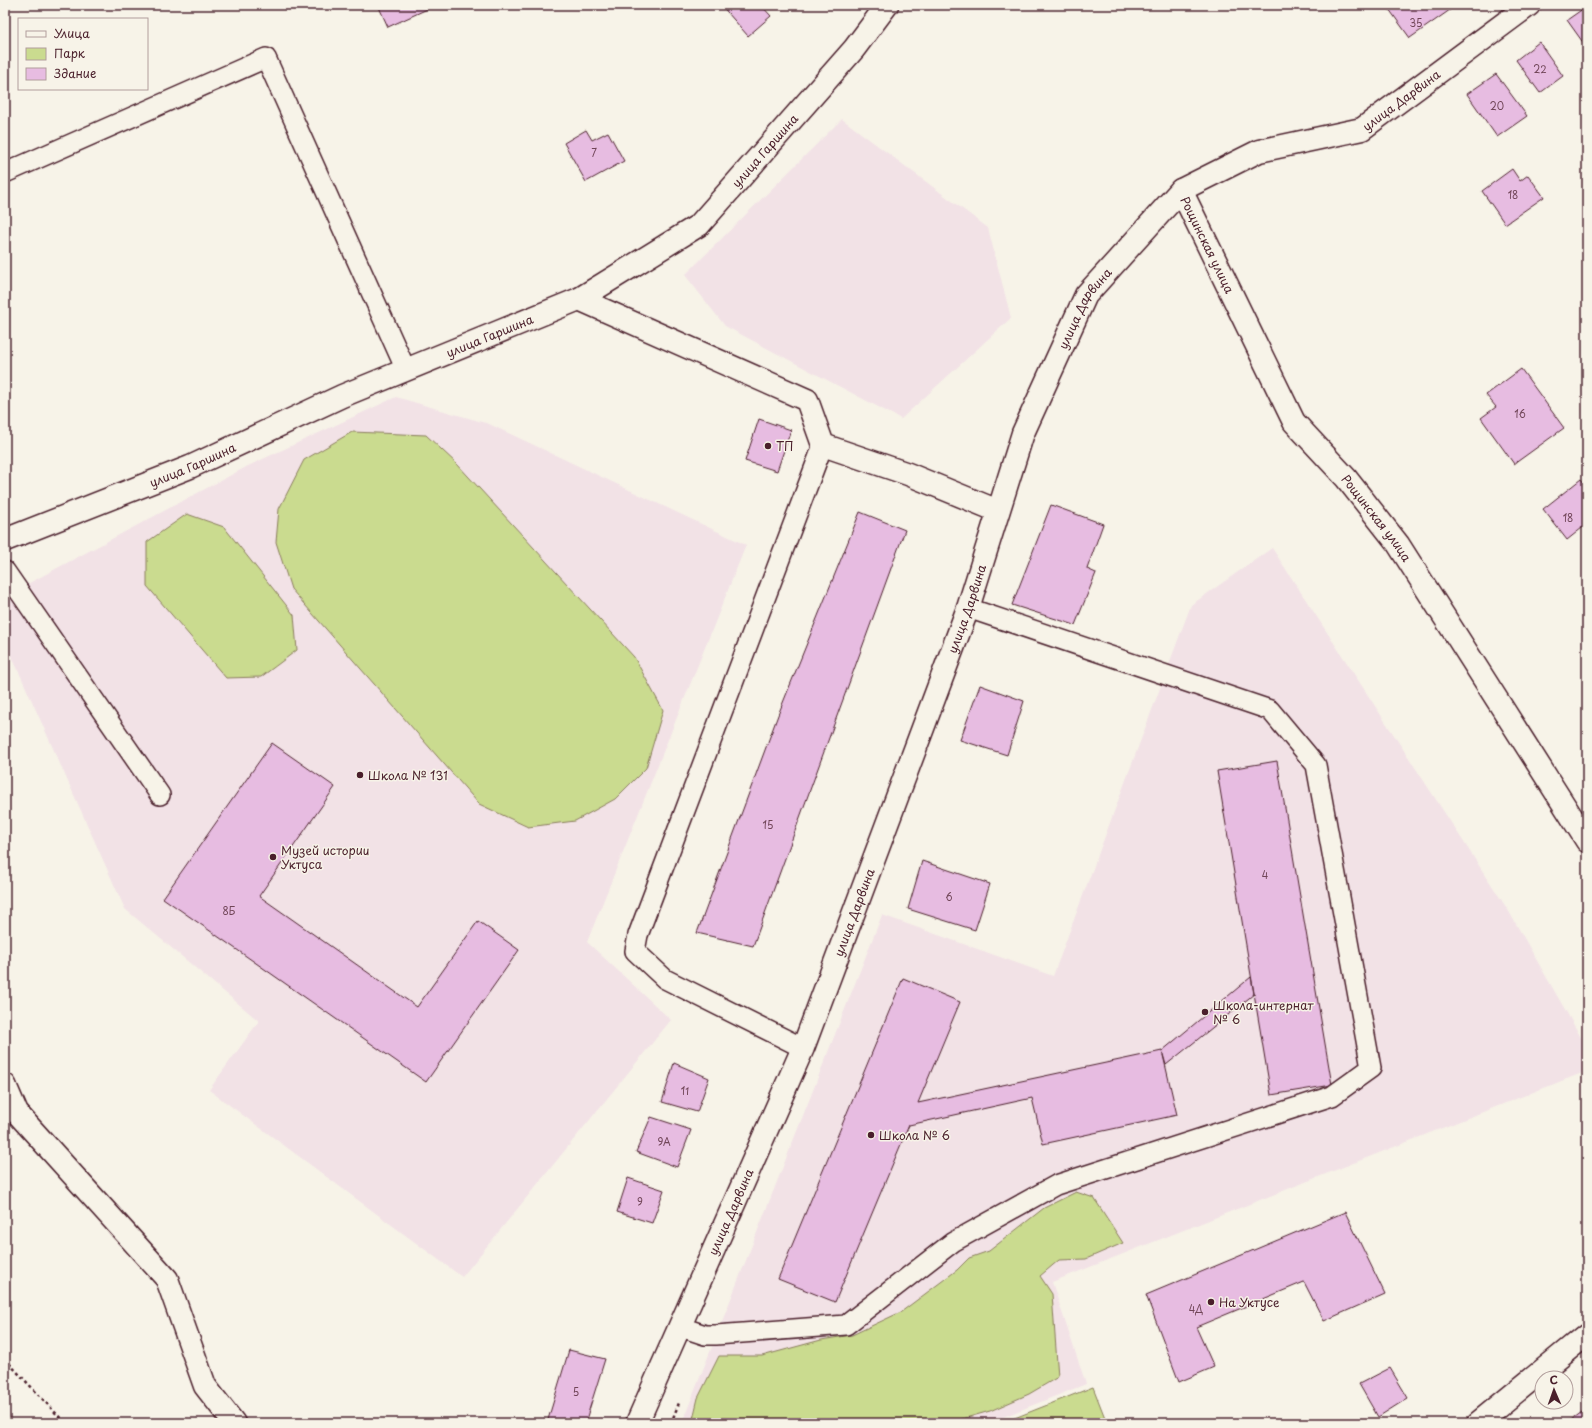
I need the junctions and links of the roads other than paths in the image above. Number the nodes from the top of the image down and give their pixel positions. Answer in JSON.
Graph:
{"nodes":[{"id":1,"x":887,"y":5,"type":"edge"},
{"id":2,"x":1529,"y":5,"type":"edge"},
{"id":3,"x":5,"y":173,"type":"edge"},
{"id":4,"x":1181,"y":190,"type":"junction"},
{"id":5,"x":579,"y":299,"type":"junction"},
{"id":6,"x":406,"y":370,"type":"junction"},
{"id":7,"x":823,"y":445,"type":"junction"},
{"id":8,"x":998,"y":511,"type":"junction"},
{"id":9,"x":5,"y":540,"type":"edge"},
{"id":10,"x":5,"y":571,"type":"edge"},
{"id":11,"x":968,"y":608,"type":"junction"},
{"id":12,"x":160,"y":795,"type":"dead end"},
{"id":13,"x":1587,"y":842,"type":"edge"},
{"id":14,"x":803,"y":1048,"type":"junction"},
{"id":15,"x":5,"y":1084,"type":"edge"},
{"id":16,"x":681,"y":1328,"type":"junction"},
{"id":17,"x":1587,"y":1334,"type":"edge"},
{"id":18,"x":234,"y":1423,"type":"edge"},
{"id":19,"x":637,"y":1423,"type":"edge"},
{"id":20,"x":1478,"y":1423,"type":"edge"}],
"edges":[{"from":1,"to":5,"type":"street","name":"улица Гаршина"},
{"from":2,"to":4,"type":"street","name":"улица Дарвина"},
{"from":3,"to":6,"type":"lane"},
{"from":4,"to":8,"type":"street","name":"улица Дарвина"},
{"from":4,"to":13,"type":"street","name":"Рощинская улица"},
{"from":5,"to":6,"type":"street","name":"улица Гаршина"},
{"from":5,"to":7,"type":"street"},
{"from":6,"to":9,"type":"street","name":"улица Гаршина"},
{"from":7,"to":8,"type":"street"},
{"from":7,"to":14,"type":"lane"},
{"from":8,"to":11,"type":"street","name":"улица Дарвина"},
{"from":10,"to":12,"type":"lane"},
{"from":11,"to":14,"type":"street","name":"улица Дарвина"},
{"from":11,"to":16,"type":"lane"},
{"from":14,"to":16,"type":"street","name":"улица Дарвина"},
{"from":15,"to":18,"type":"street"},
{"from":16,"to":19,"type":"street","name":"улица Дарвина"},
{"from":17,"to":20,"type":"street"}]}
